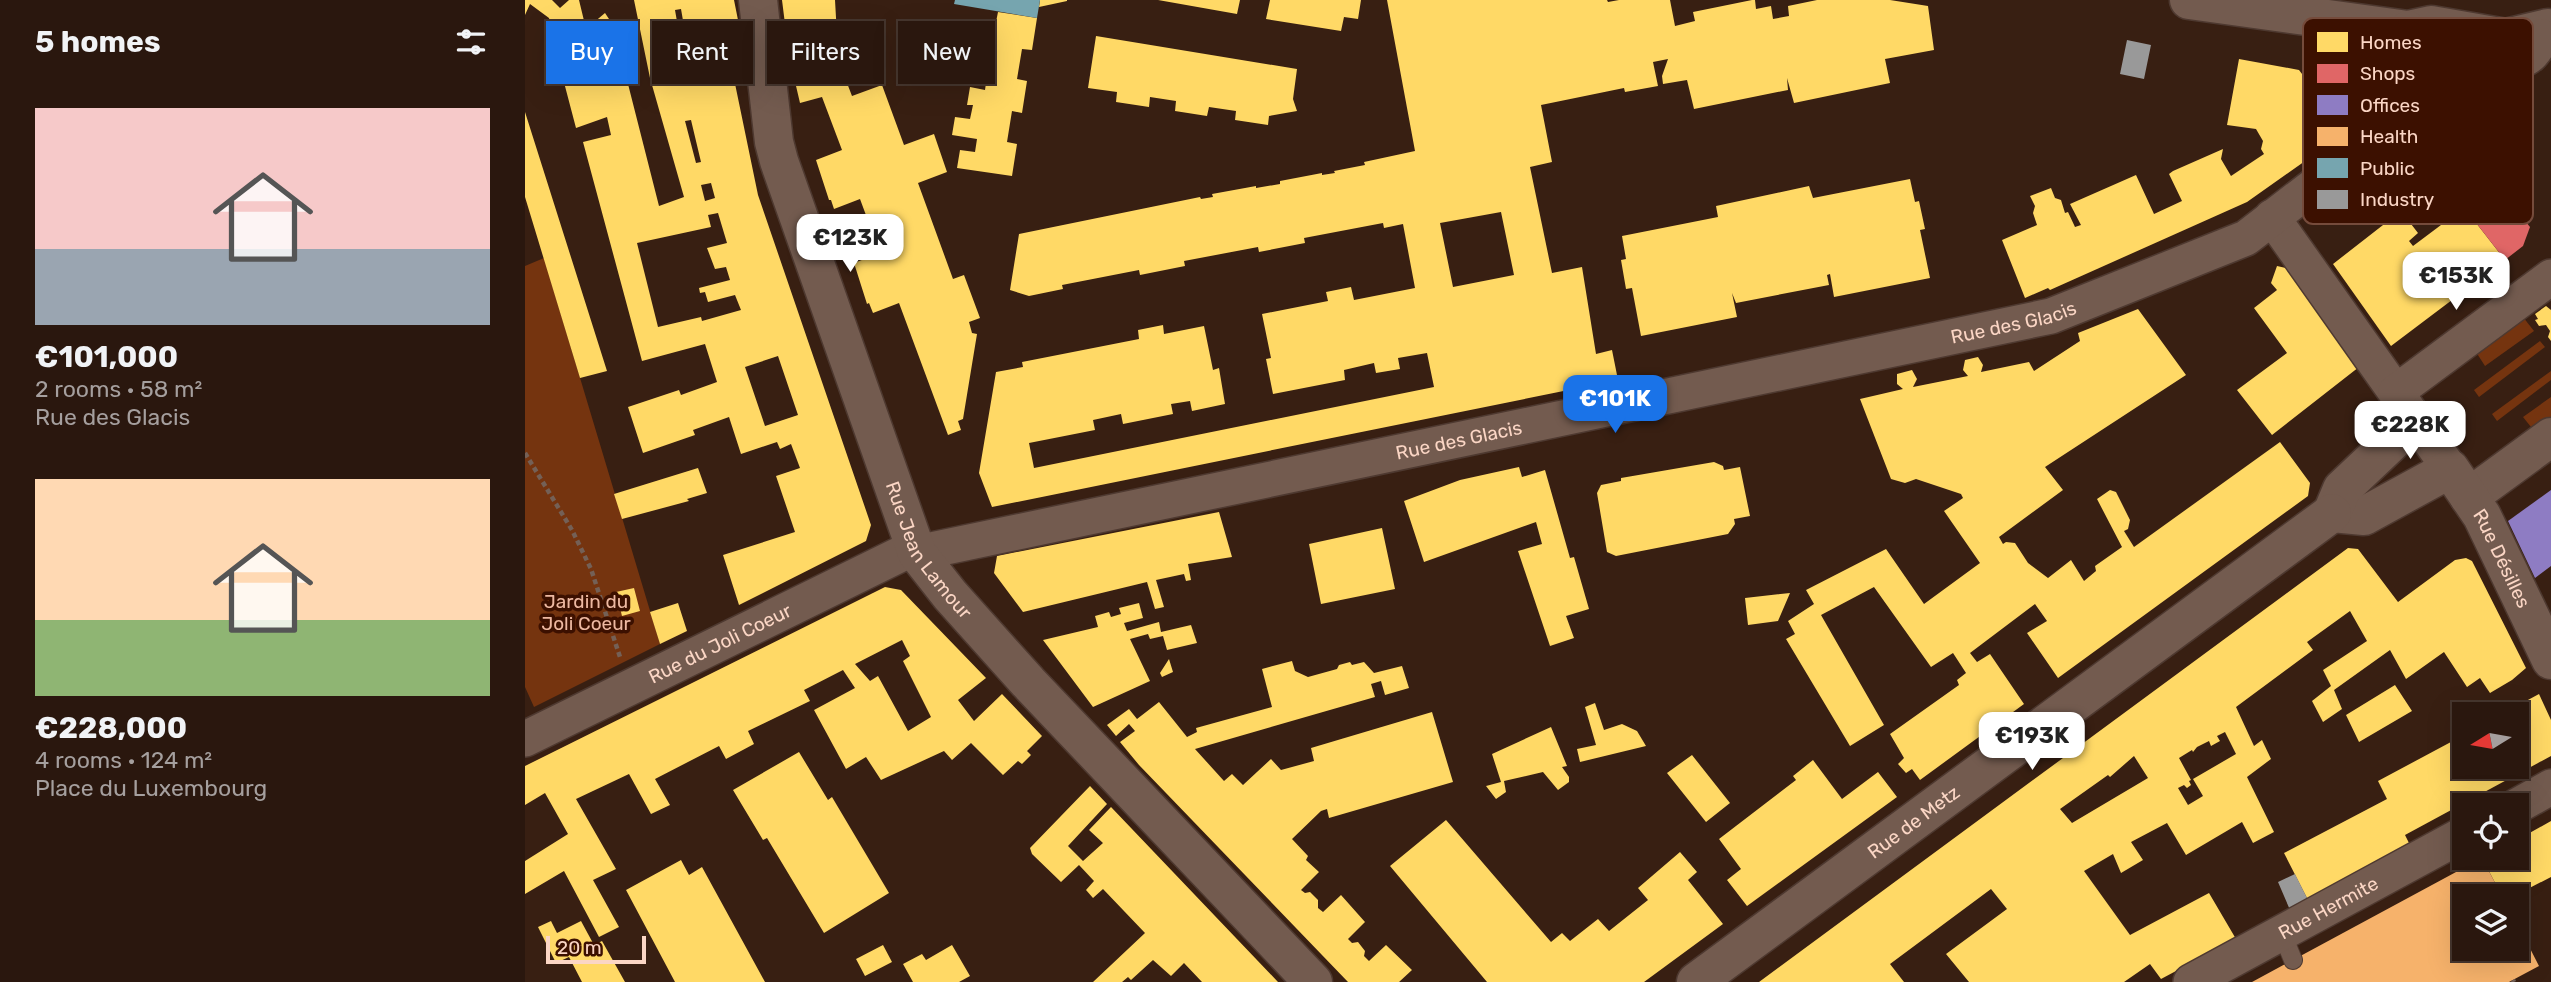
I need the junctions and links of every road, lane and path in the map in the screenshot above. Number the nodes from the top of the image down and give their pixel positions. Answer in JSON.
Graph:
{"nodes":[{"id":1,"x":758,"y":0,"type":"edge"},
{"id":2,"x":2189,"y":0,"type":"edge"},
{"id":3,"x":2246,"y":4,"type":"edge"},
{"id":4,"x":2384,"y":18,"type":"edge"},
{"id":5,"x":2549,"y":27,"type":"edge"},
{"id":6,"x":2533,"y":49,"type":"edge"},
{"id":7,"x":2303,"y":194,"type":"edge"},
{"id":8,"x":2272,"y":218,"type":"junction"},
{"id":9,"x":2551,"y":277,"type":"edge"},
{"id":10,"x":2406,"y":406,"type":"junction"},
{"id":11,"x":2551,"y":437,"type":"edge"},
{"id":12,"x":525,"y":453,"type":"edge"},
{"id":13,"x":2459,"y":483,"type":"junction"},
{"id":14,"x":2332,"y":513,"type":"junction"},
{"id":15,"x":917,"y":553,"type":"junction"},
{"id":16,"x":2551,"y":660,"type":"edge"},
{"id":17,"x":622,"y":663,"type":"dead end"},
{"id":18,"x":525,"y":739,"type":"edge"},
{"id":19,"x":2551,"y":787,"type":"edge"},
{"id":20,"x":2529,"y":799,"type":"edge"},
{"id":21,"x":2452,"y":842,"type":"edge"},
{"id":22,"x":1313,"y":982,"type":"edge"},
{"id":23,"x":1696,"y":982,"type":"edge"},
{"id":24,"x":2191,"y":982,"type":"edge"}],
"edges":[{"from":1,"to":15,"type":"street","name":"Rue Jean Lamour"},
{"from":2,"to":3,"type":"street"},
{"from":3,"to":4,"type":"street"},
{"from":5,"to":6,"type":"street"},
{"from":7,"to":8,"type":"street","name":"Rue des Glacis"},
{"from":8,"to":10,"type":"street"},
{"from":8,"to":15,"type":"street","name":"Rue des Glacis"},
{"from":9,"to":10,"type":"street"},
{"from":10,"to":13,"type":"street"},
{"from":10,"to":14,"type":"street"},
{"from":11,"to":13,"type":"street"},
{"from":12,"to":17,"type":"path"},
{"from":13,"to":14,"type":"street"},
{"from":13,"to":16,"type":"street","name":"Rue Désilles"},
{"from":14,"to":23,"type":"street","name":"Rue de Metz"},
{"from":15,"to":18,"type":"street","name":"Rue du Joli Coeur"},
{"from":15,"to":22,"type":"street","name":"Rue Jean Lamour"},
{"from":19,"to":20,"type":"street"},
{"from":21,"to":24,"type":"street","name":"Rue Hermite"}]}
